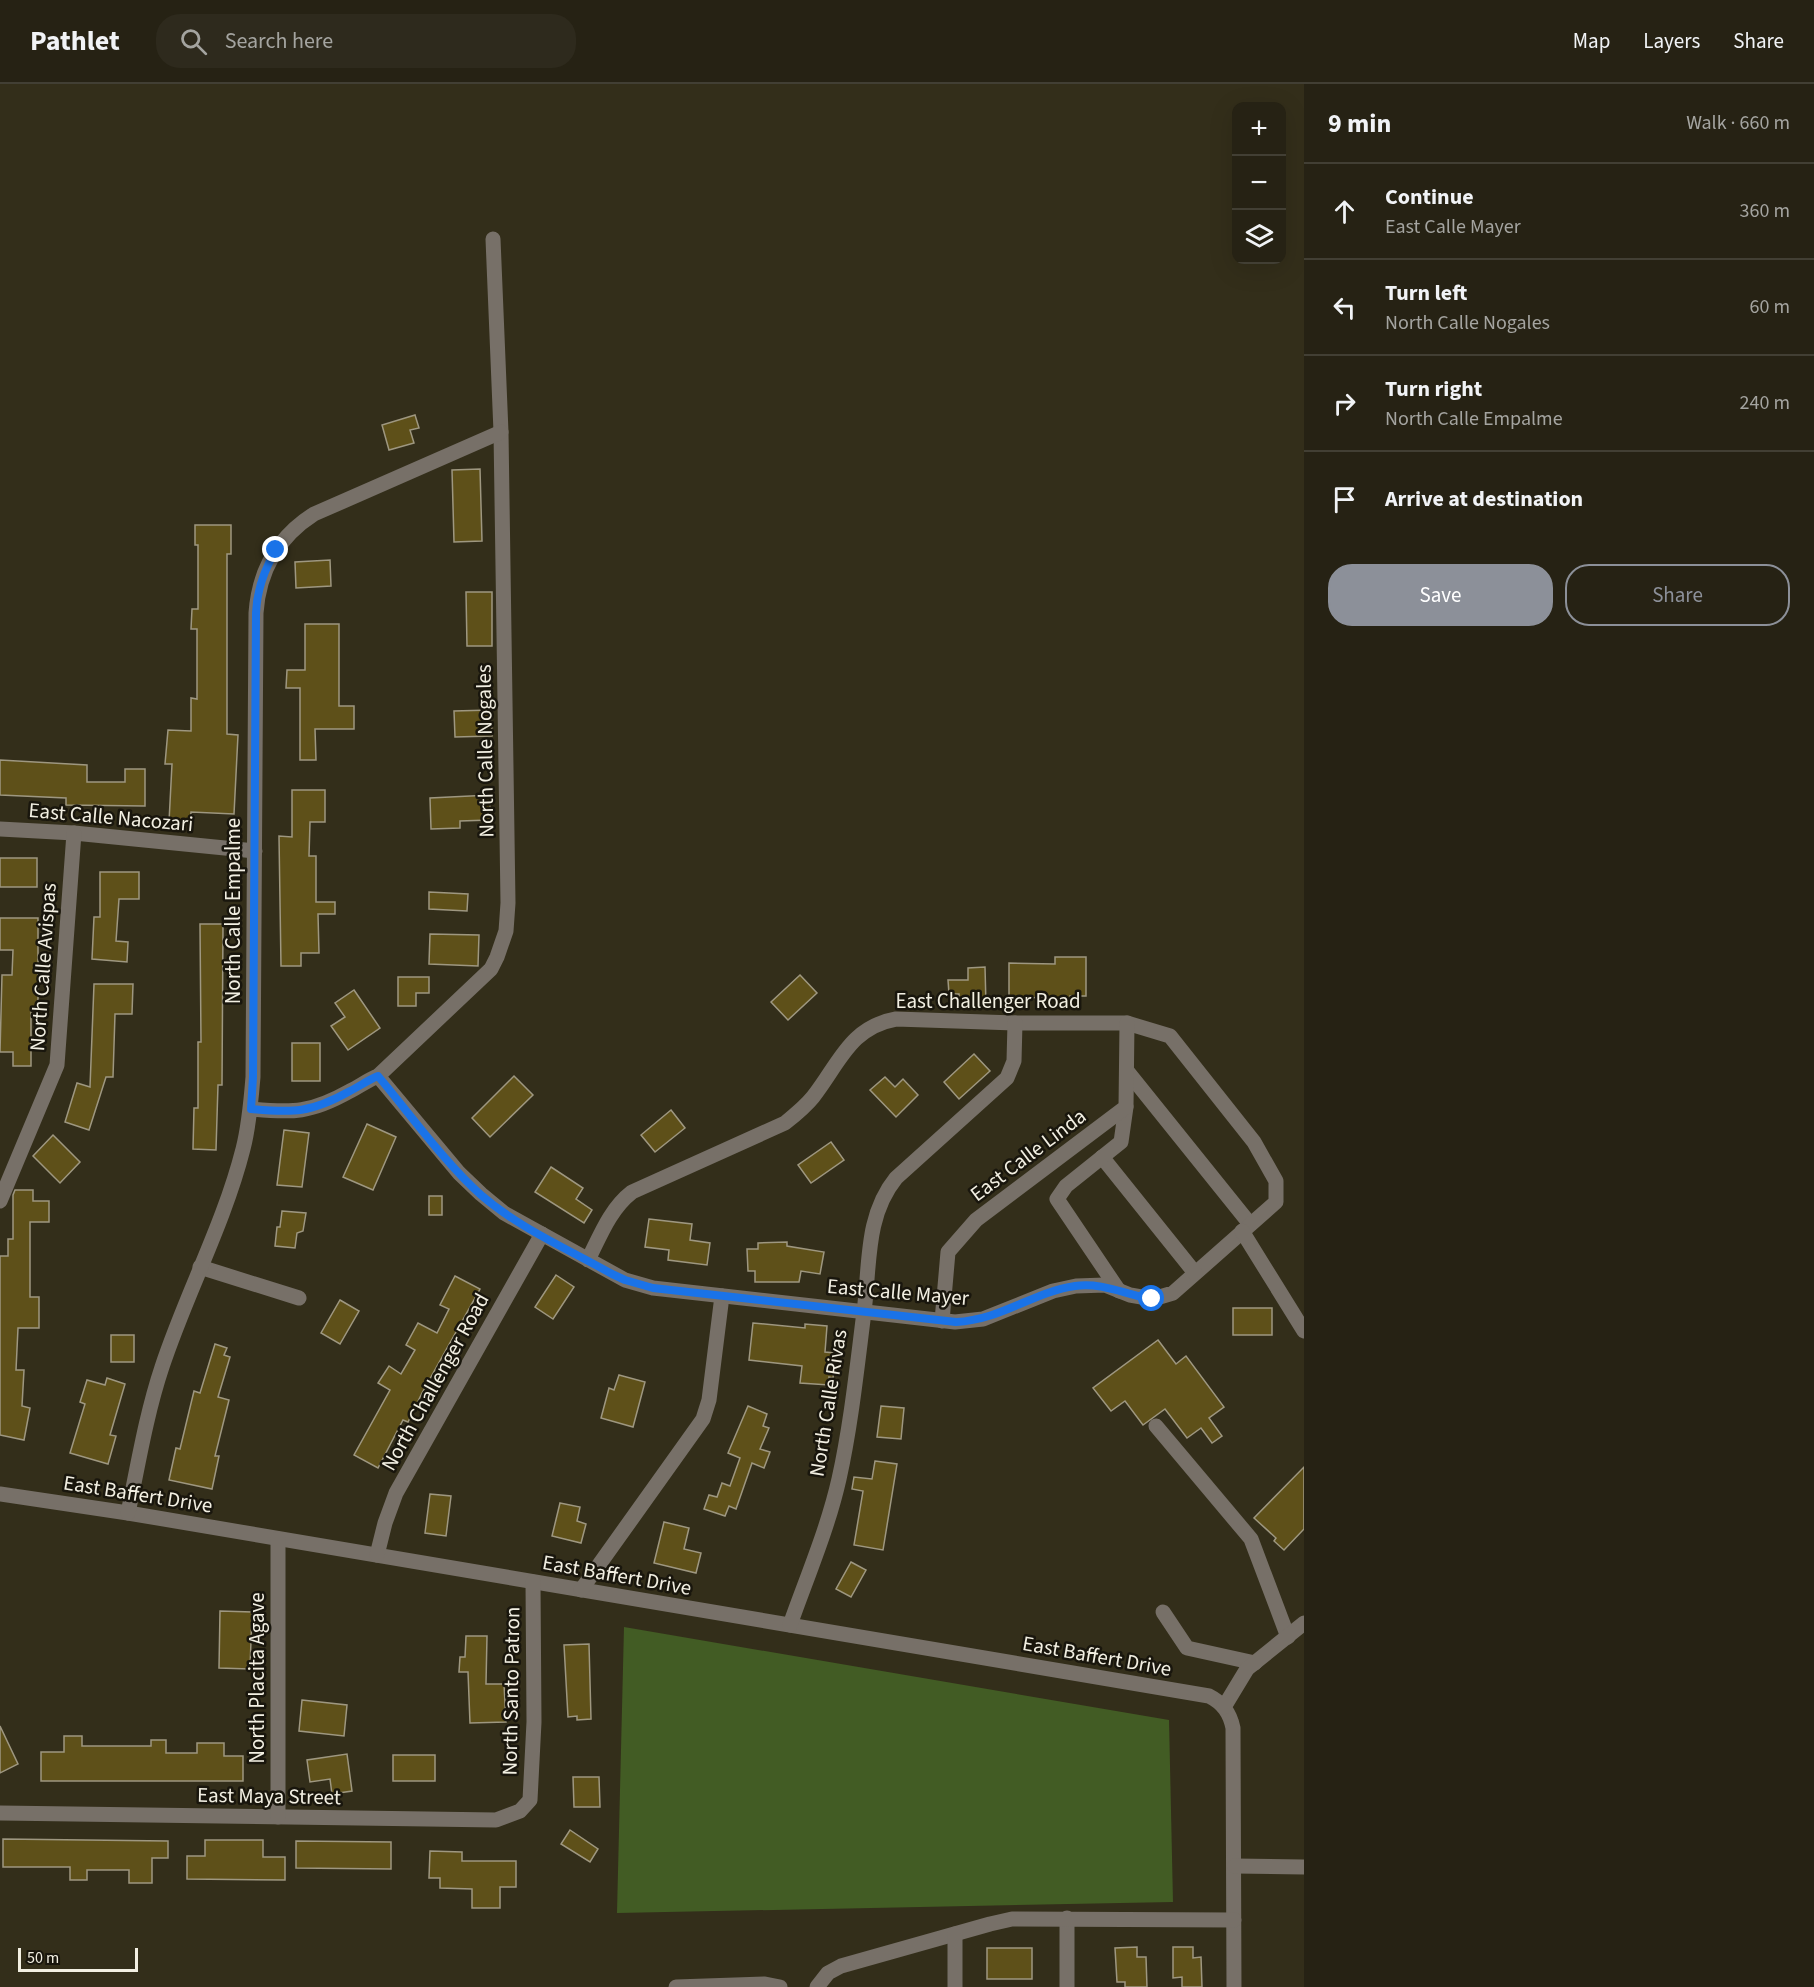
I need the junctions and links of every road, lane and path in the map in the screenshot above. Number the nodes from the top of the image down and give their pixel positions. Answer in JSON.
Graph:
{"nodes":[{"id":1,"x":493,"y":238,"type":"dead end"},
{"id":2,"x":501,"y":432,"type":"junction"},
{"id":3,"x":0,"y":829,"type":"edge"},
{"id":4,"x":74,"y":833,"type":"junction"},
{"id":5,"x":255,"y":851,"type":"junction"},
{"id":6,"x":1015,"y":1023,"type":"junction"},
{"id":7,"x":1127,"y":1023,"type":"junction"},
{"id":8,"x":1126,"y":1071,"type":"junction"},
{"id":9,"x":378,"y":1076,"type":"junction"},
{"id":10,"x":1126,"y":1107,"type":"junction"},
{"id":11,"x":251,"y":1109,"type":"junction"},
{"id":12,"x":1102,"y":1157,"type":"junction"},
{"id":13,"x":0,"y":1201,"type":"edge"},
{"id":14,"x":1246,"y":1228,"type":"junction"},
{"id":15,"x":542,"y":1234,"type":"junction"},
{"id":16,"x":588,"y":1260,"type":"junction"},
{"id":17,"x":200,"y":1267,"type":"junction"},
{"id":18,"x":1195,"y":1274,"type":"junction"},
{"id":19,"x":1119,"y":1291,"type":"junction"},
{"id":20,"x":722,"y":1296,"type":"junction"},
{"id":21,"x":299,"y":1298,"type":"dead end"},
{"id":22,"x":864,"y":1312,"type":"junction"},
{"id":23,"x":942,"y":1321,"type":"junction"},
{"id":24,"x":1304,"y":1331,"type":"edge"},
{"id":25,"x":1156,"y":1426,"type":"dead end"},
{"id":26,"x":0,"y":1494,"type":"edge"},
{"id":27,"x":128,"y":1514,"type":"junction"},
{"id":28,"x":278,"y":1539,"type":"junction"},
{"id":29,"x":377,"y":1556,"type":"junction"},
{"id":30,"x":533,"y":1582,"type":"junction"},
{"id":31,"x":581,"y":1590,"type":"junction"},
{"id":32,"x":1162,"y":1612,"type":"dead end"},
{"id":33,"x":1304,"y":1623,"type":"edge"},
{"id":34,"x":790,"y":1625,"type":"junction"},
{"id":35,"x":1288,"y":1637,"type":"junction"},
{"id":36,"x":1255,"y":1663,"type":"junction"},
{"id":37,"x":1224,"y":1707,"type":"junction"},
{"id":38,"x":530,"y":1800,"type":"joint"},
{"id":39,"x":0,"y":1813,"type":"edge"},
{"id":40,"x":278,"y":1817,"type":"junction"},
{"id":41,"x":1234,"y":1866,"type":"junction"},
{"id":42,"x":1304,"y":1867,"type":"edge"},
{"id":43,"x":1067,"y":1918,"type":"junction"},
{"id":44,"x":1234,"y":1920,"type":"junction"},
{"id":45,"x":955,"y":1934,"type":"junction"},
{"id":46,"x":676,"y":1987,"type":"edge"},
{"id":47,"x":780,"y":1987,"type":"edge"},
{"id":48,"x":817,"y":1987,"type":"edge"},
{"id":49,"x":955,"y":1987,"type":"edge"},
{"id":50,"x":1067,"y":1987,"type":"edge"},
{"id":51,"x":1234,"y":1987,"type":"edge"}],
"edges":[{"from":1,"to":2,"type":"street","name":"North Calle Nogales"},
{"from":2,"to":5,"type":"street","name":"North Calle Empalme"},
{"from":2,"to":9,"type":"street","name":"North Calle Nogales"},
{"from":3,"to":4,"type":"street","name":"East Calle Nacozari"},
{"from":4,"to":5,"type":"street","name":"East Calle Nacozari"},
{"from":4,"to":13,"type":"street","name":"North Calle Avispas"},
{"from":5,"to":11,"type":"street","name":"North Calle Empalme"},
{"from":6,"to":7,"type":"street","name":"East Challenger Road"},
{"from":6,"to":16,"type":"street","name":"East Challenger Road"},
{"from":6,"to":22,"type":"street","name":"North Calle Rivas"},
{"from":7,"to":8,"type":"street"},
{"from":7,"to":14,"type":"street","name":"East Calle Mayer"},
{"from":8,"to":10,"type":"street"},
{"from":8,"to":14,"type":"street"},
{"from":9,"to":11,"type":"street","name":"North Calle Nogales"},
{"from":9,"to":15,"type":"street","name":"East Calle Mayer"},
{"from":10,"to":12,"type":"street"},
{"from":10,"to":23,"type":"street","name":"East Calle Linda"},
{"from":11,"to":17,"type":"street","name":"North Calle Empalme"},
{"from":12,"to":18,"type":"street"},
{"from":12,"to":19,"type":"street"},
{"from":14,"to":18,"type":"street","name":"East Calle Mayer"},
{"from":14,"to":24,"type":"street"},
{"from":15,"to":16,"type":"street","name":"East Calle Mayer"},
{"from":15,"to":29,"type":"street","name":"North Challenger Road"},
{"from":16,"to":20,"type":"street","name":"East Calle Mayer"},
{"from":17,"to":21,"type":"street"},
{"from":17,"to":27,"type":"street","name":"North Calle Empalme"},
{"from":18,"to":19,"type":"street","name":"East Calle Mayer"},
{"from":19,"to":23,"type":"street","name":"East Calle Mayer"},
{"from":20,"to":22,"type":"street","name":"East Calle Mayer"},
{"from":20,"to":31,"type":"street"},
{"from":22,"to":23,"type":"street","name":"East Calle Mayer"},
{"from":22,"to":34,"type":"street","name":"North Calle Rivas"},
{"from":25,"to":35,"type":"street"},
{"from":26,"to":27,"type":"street","name":"East Baffert Drive"},
{"from":27,"to":28,"type":"street","name":"East Baffert Drive"},
{"from":28,"to":29,"type":"street","name":"East Baffert Drive"},
{"from":28,"to":40,"type":"street","name":"North Placita Agave"},
{"from":29,"to":30,"type":"street","name":"East Baffert Drive"},
{"from":30,"to":31,"type":"street","name":"East Baffert Drive"},
{"from":30,"to":38,"type":"street","name":"North Santo Patron"},
{"from":31,"to":34,"type":"street","name":"East Baffert Drive"},
{"from":32,"to":36,"type":"street"},
{"from":33,"to":35,"type":"street"},
{"from":34,"to":37,"type":"street","name":"East Baffert Drive"},
{"from":35,"to":36,"type":"street"},
{"from":36,"to":37,"type":"street"},
{"from":37,"to":41,"type":"street"},
{"from":38,"to":40,"type":"street","name":"East Maya Street"},
{"from":39,"to":40,"type":"street","name":"East Maya Street"},
{"from":41,"to":42,"type":"street"},
{"from":41,"to":44,"type":"street"},
{"from":43,"to":44,"type":"street"},
{"from":43,"to":45,"type":"street"},
{"from":43,"to":50,"type":"street"},
{"from":44,"to":51,"type":"street"},
{"from":45,"to":48,"type":"street"},
{"from":45,"to":49,"type":"street"},
{"from":46,"to":47,"type":"street"}]}
